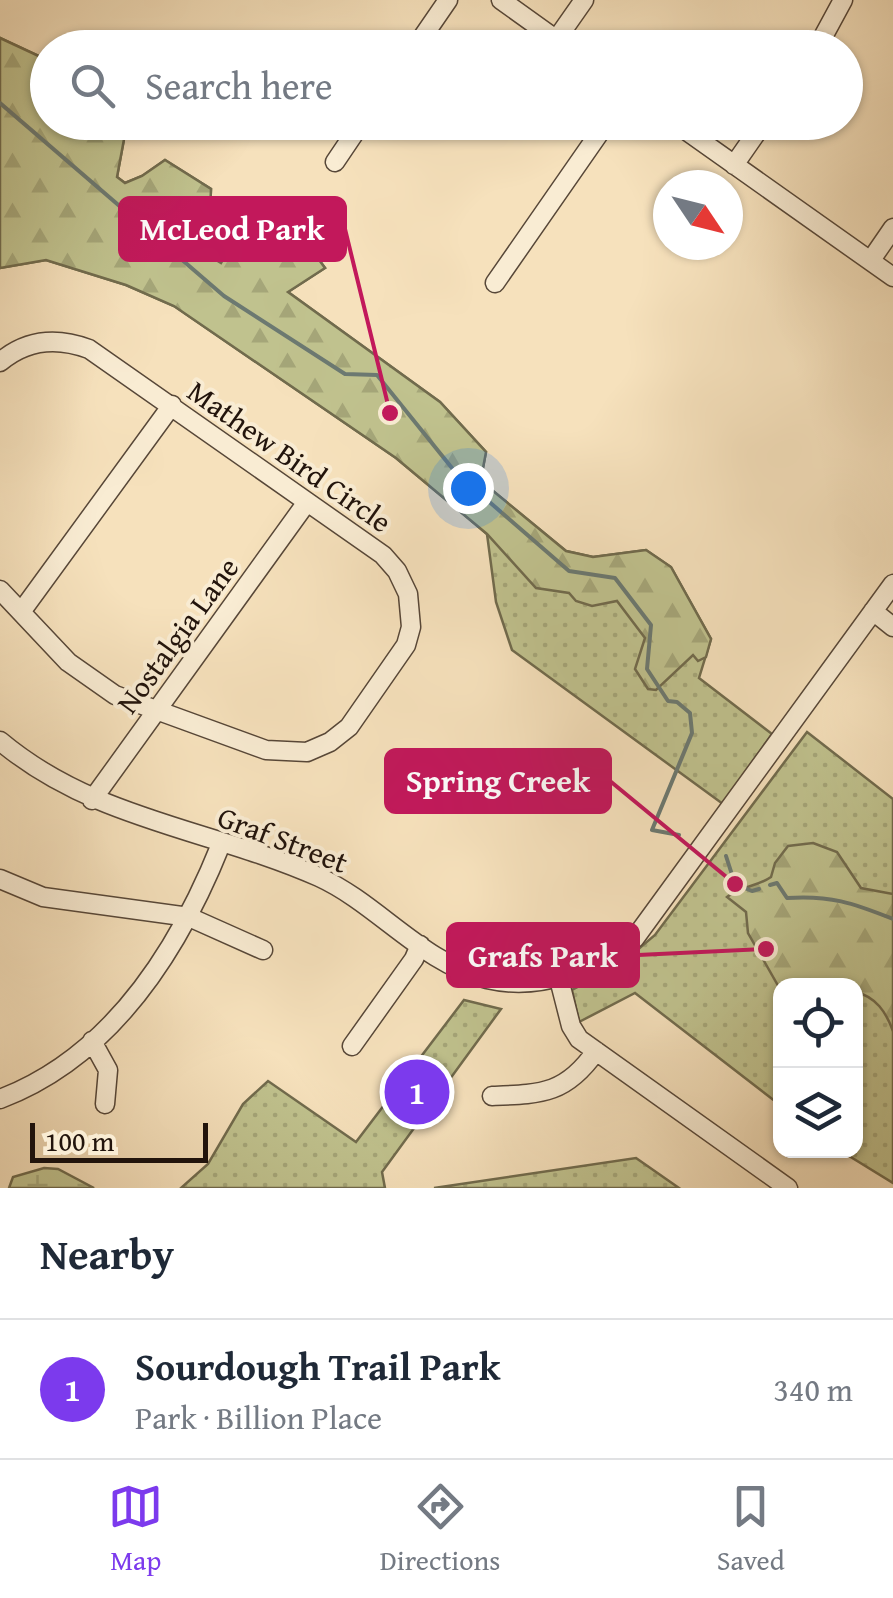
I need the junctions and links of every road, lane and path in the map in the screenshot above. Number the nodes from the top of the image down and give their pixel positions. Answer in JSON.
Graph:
{"nodes":[{"id":1,"x":448,"y":0,"type":"edge"},
{"id":2,"x":500,"y":0,"type":"edge"},
{"id":3,"x":584,"y":0,"type":"edge"},
{"id":4,"x":843,"y":0,"type":"edge"},
{"id":5,"x":427,"y":30,"type":"edge"},
{"id":6,"x":542,"y":30,"type":"edge"},
{"id":7,"x":569,"y":30,"type":"edge"},
{"id":8,"x":827,"y":30,"type":"edge"},
{"id":9,"x":350,"y":140,"type":"edge"},
{"id":10,"x":594,"y":140,"type":"edge"},
{"id":11,"x":700,"y":140,"type":"edge"},
{"id":12,"x":751,"y":140,"type":"edge"},
{"id":13,"x":335,"y":162,"type":"dead end"},
{"id":14,"x":734,"y":164,"type":"junction"},
{"id":15,"x":893,"y":228,"type":"edge"},
{"id":16,"x":871,"y":260,"type":"junction"},
{"id":17,"x":893,"y":276,"type":"edge"},
{"id":18,"x":495,"y":282,"type":"dead end"},
{"id":19,"x":0,"y":362,"type":"edge"},
{"id":20,"x":172,"y":405,"type":"junction"},
{"id":21,"x":308,"y":502,"type":"junction"},
{"id":22,"x":893,"y":584,"type":"edge"},
{"id":23,"x":0,"y":590,"type":"edge"},
{"id":24,"x":21,"y":612,"type":"junction"},
{"id":25,"x":873,"y":612,"type":"junction"},
{"id":26,"x":893,"y":627,"type":"edge"},
{"id":27,"x":156,"y":712,"type":"junction"},
{"id":28,"x":0,"y":741,"type":"edge"},
{"id":29,"x":92,"y":800,"type":"junction"},
{"id":30,"x":221,"y":844,"type":"junction"},
{"id":31,"x":0,"y":879,"type":"edge"},
{"id":32,"x":189,"y":917,"type":"junction"},
{"id":33,"x":420,"y":945,"type":"junction"},
{"id":34,"x":263,"y":950,"type":"dead end"},
{"id":35,"x":559,"y":979,"type":"junction"},
{"id":36,"x":92,"y":1041,"type":"junction"},
{"id":37,"x":352,"y":1046,"type":"dead end"},
{"id":38,"x":596,"y":1051,"type":"junction"},
{"id":39,"x":492,"y":1096,"type":"dead end"},
{"id":40,"x":0,"y":1099,"type":"edge"},
{"id":41,"x":105,"y":1104,"type":"dead end"},
{"id":42,"x":788,"y":1188,"type":"edge"}],
"edges":[{"from":1,"to":5,"type":"street"},
{"from":2,"to":6,"type":"street"},
{"from":3,"to":7,"type":"street"},
{"from":4,"to":8,"type":"street"},
{"from":9,"to":13,"type":"street"},
{"from":10,"to":18,"type":"street"},
{"from":11,"to":14,"type":"street"},
{"from":12,"to":14,"type":"street"},
{"from":14,"to":16,"type":"street"},
{"from":15,"to":16,"type":"street"},
{"from":16,"to":17,"type":"street"},
{"from":19,"to":20,"type":"street","name":"Mathew Bird Circle"},
{"from":20,"to":21,"type":"street","name":"Mathew Bird Circle"},
{"from":20,"to":24,"type":"street"},
{"from":21,"to":27,"type":"street","name":"Nostalgia Lane"},
{"from":21,"to":27,"type":"street","name":"Mathew Bird Circle"},
{"from":22,"to":25,"type":"street","name":"Graf Street"},
{"from":23,"to":24,"type":"street","name":"Mathew Bird Circle"},
{"from":24,"to":27,"type":"street","name":"Mathew Bird Circle"},
{"from":25,"to":26,"type":"street"},
{"from":25,"to":35,"type":"street","name":"Graf Street"},
{"from":27,"to":29,"type":"street","name":"Nostalgia Lane"},
{"from":28,"to":29,"type":"street","name":"Graf Street"},
{"from":29,"to":30,"type":"street","name":"Graf Street"},
{"from":30,"to":32,"type":"street"},
{"from":30,"to":33,"type":"street","name":"Graf Street"},
{"from":31,"to":32,"type":"street"},
{"from":32,"to":34,"type":"street"},
{"from":32,"to":36,"type":"street"},
{"from":33,"to":35,"type":"street","name":"Graf Street"},
{"from":33,"to":37,"type":"street"},
{"from":35,"to":38,"type":"street"},
{"from":36,"to":40,"type":"street"},
{"from":36,"to":41,"type":"street"},
{"from":38,"to":39,"type":"street"},
{"from":38,"to":42,"type":"street"}]}
